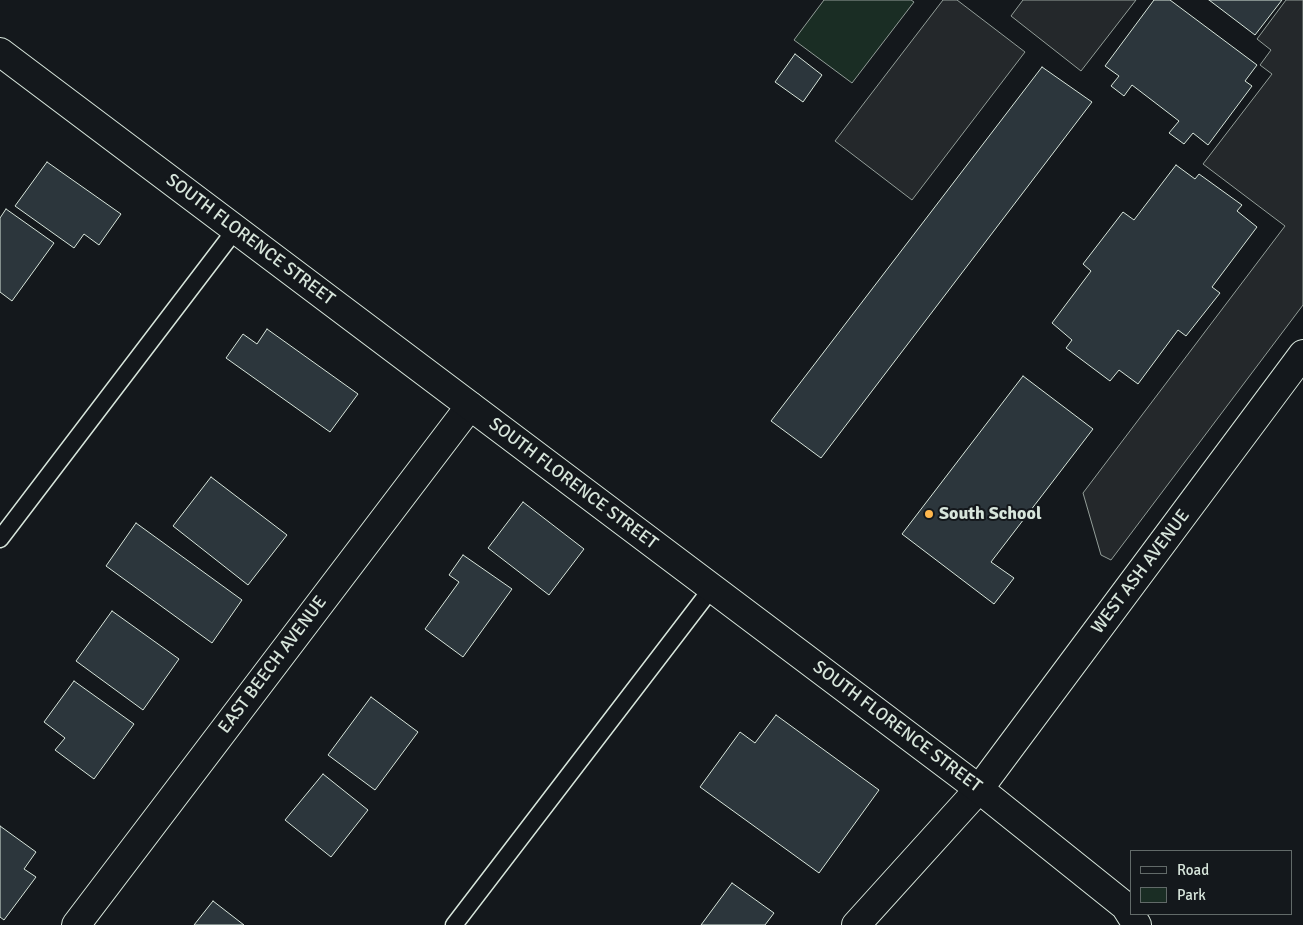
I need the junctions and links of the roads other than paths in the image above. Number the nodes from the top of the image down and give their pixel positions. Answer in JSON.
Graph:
{"nodes":[{"id":1,"x":0,"y":52,"type":"edge"},
{"id":2,"x":236,"y":230,"type":"junction"},
{"id":3,"x":1303,"y":354,"type":"edge"},
{"id":4,"x":470,"y":406,"type":"junction"},
{"id":5,"x":0,"y":539,"type":"edge"},
{"id":6,"x":712,"y":588,"type":"junction"},
{"id":7,"x":979,"y":789,"type":"junction"},
{"id":8,"x":1130,"y":915,"type":"edge"},
{"id":9,"x":76,"y":925,"type":"edge"},
{"id":10,"x":454,"y":925,"type":"edge"},
{"id":11,"x":856,"y":925,"type":"edge"}],
"edges":[{"from":1,"to":2,"type":"street","name":"SOUTH FLORENCE STREET"},
{"from":2,"to":4,"type":"street","name":"SOUTH FLORENCE STREET"},
{"from":2,"to":5,"type":"lane"},
{"from":3,"to":7,"type":"street","name":"WEST ASH AVENUE"},
{"from":4,"to":6,"type":"street","name":"SOUTH FLORENCE STREET"},
{"from":4,"to":9,"type":"street","name":"EAST BEECH AVENUE"},
{"from":6,"to":7,"type":"street","name":"SOUTH FLORENCE STREET"},
{"from":6,"to":10,"type":"lane"},
{"from":7,"to":8,"type":"street","name":"SOUTH FLORENCE STREET"},
{"from":7,"to":11,"type":"street","name":"WEST ASH AVENUE"}]}
